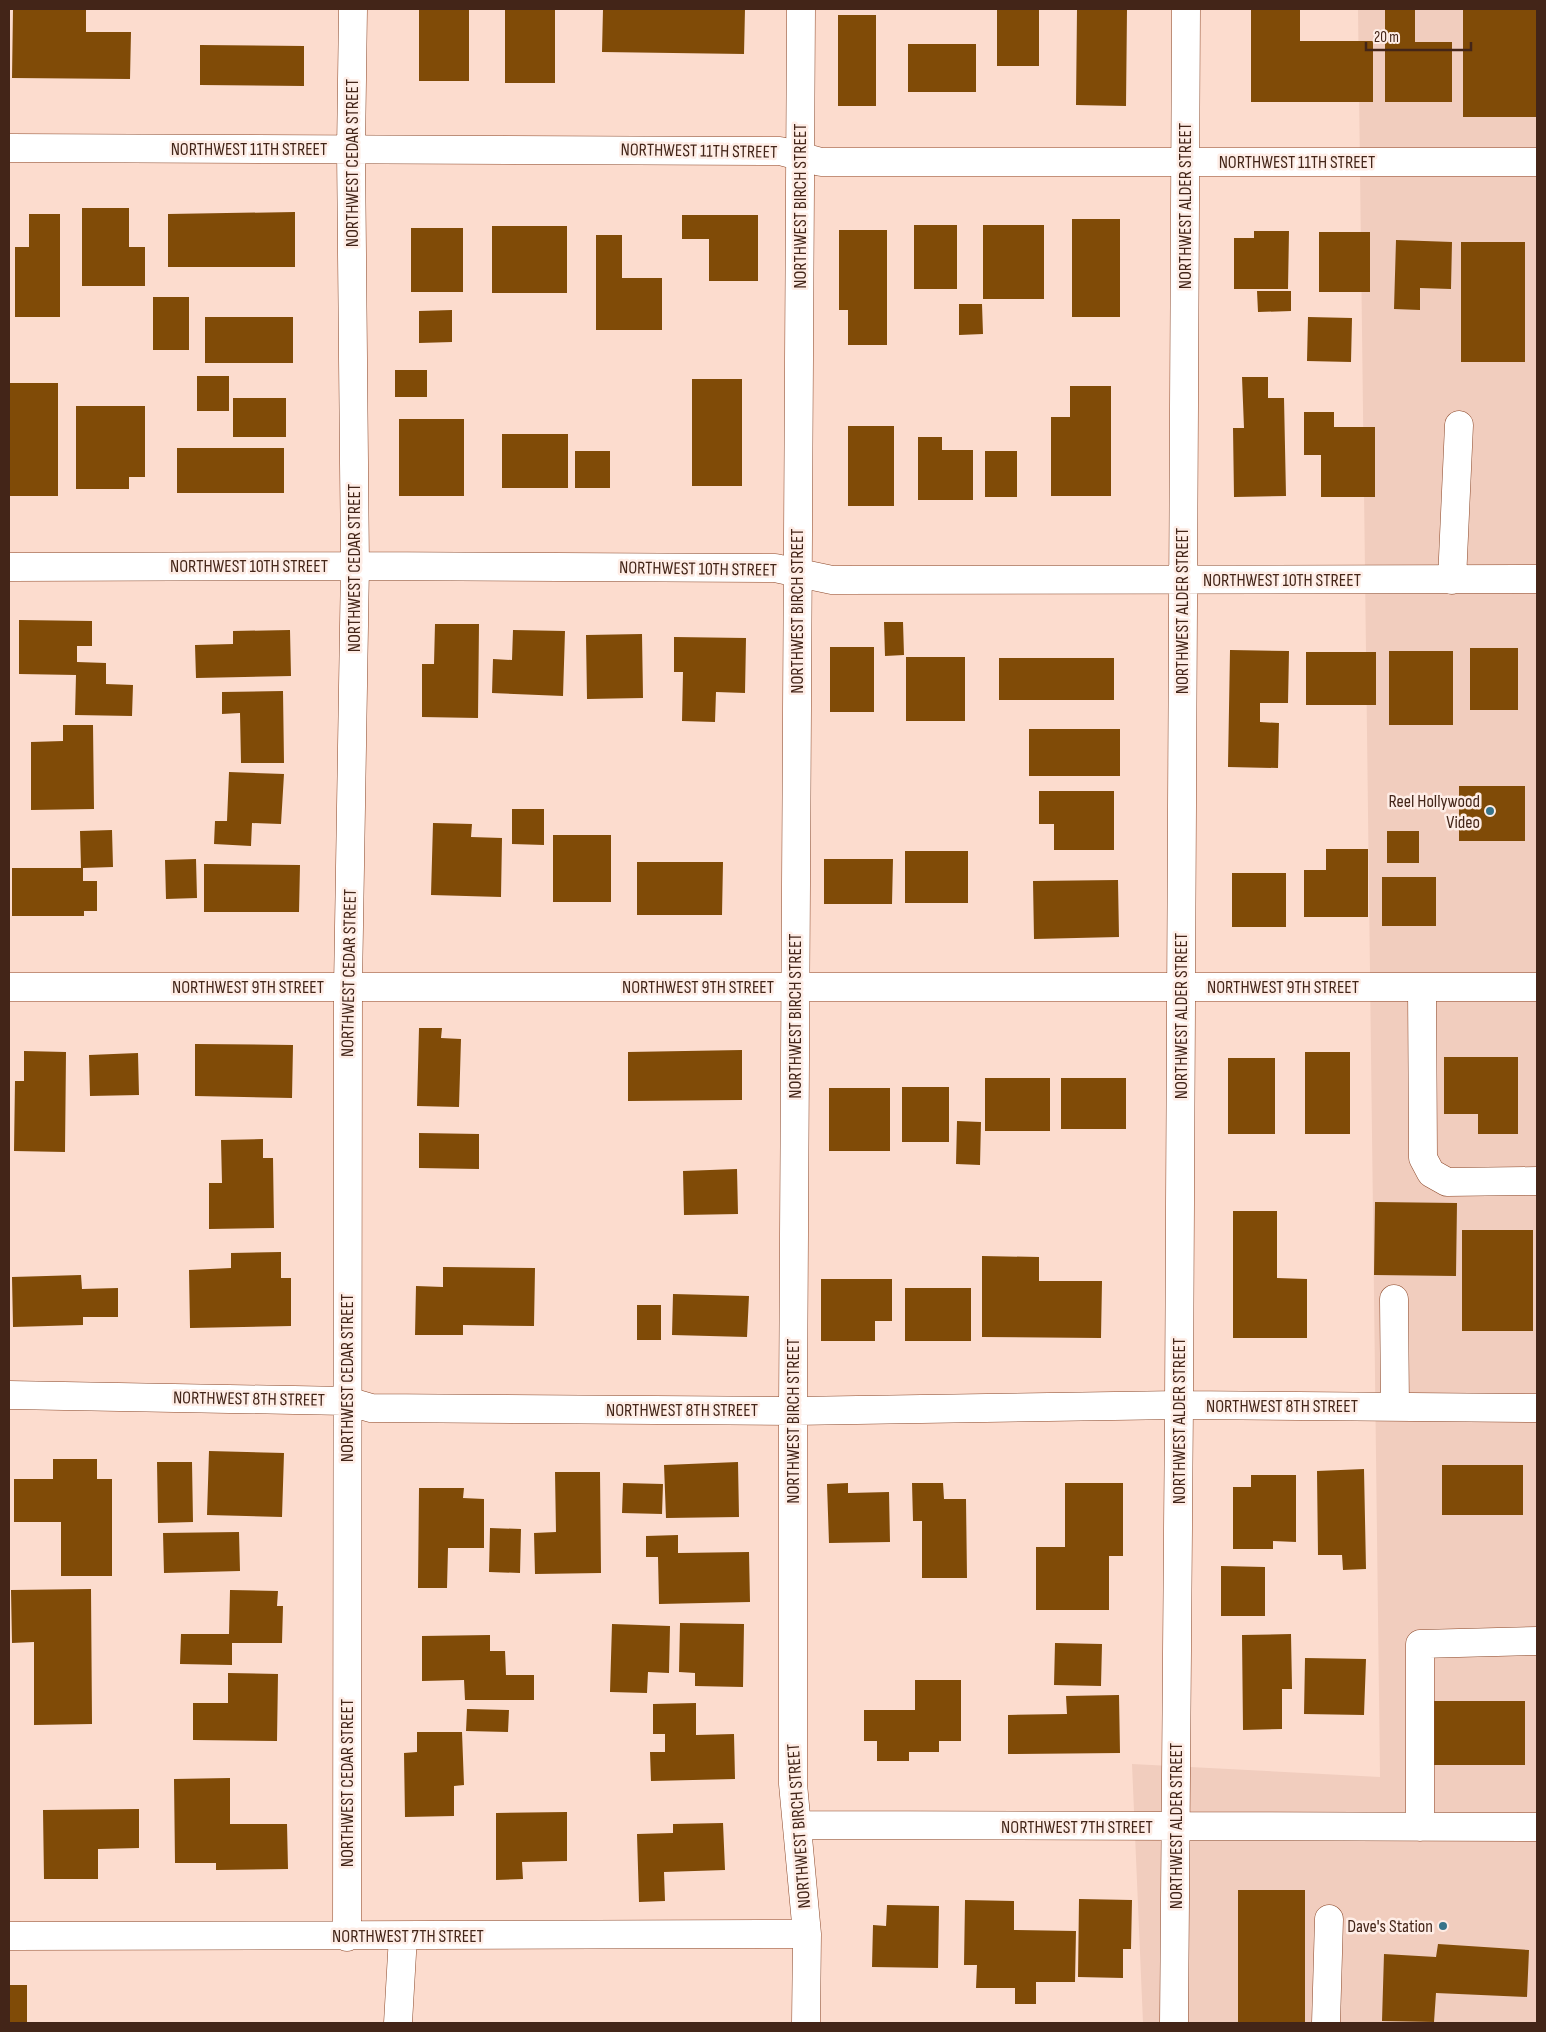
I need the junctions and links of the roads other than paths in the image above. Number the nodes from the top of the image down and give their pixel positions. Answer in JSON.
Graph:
{"nodes":[{"id":1,"x":353,"y":9,"type":"edge"},
{"id":2,"x":801,"y":9,"type":"edge"},
{"id":3,"x":1186,"y":9,"type":"edge"},
{"id":4,"x":9,"y":148,"type":"edge"},
{"id":5,"x":352,"y":150,"type":"junction"},
{"id":6,"x":801,"y":155,"type":"junction"},
{"id":7,"x":1186,"y":162,"type":"junction"},
{"id":8,"x":1537,"y":162,"type":"edge"},
{"id":9,"x":1459,"y":425,"type":"dead end"},
{"id":10,"x":355,"y":566,"type":"junction"},
{"id":11,"x":9,"y":567,"type":"edge"},
{"id":12,"x":798,"y":573,"type":"junction"},
{"id":13,"x":1537,"y":579,"type":"edge"},
{"id":14,"x":1182,"y":580,"type":"junction"},
{"id":15,"x":1452,"y":580,"type":"junction"},
{"id":16,"x":9,"y":987,"type":"edge"},
{"id":17,"x":348,"y":987,"type":"junction"},
{"id":18,"x":795,"y":987,"type":"junction"},
{"id":19,"x":1182,"y":987,"type":"junction"},
{"id":20,"x":1422,"y":987,"type":"junction"},
{"id":21,"x":1537,"y":987,"type":"edge"},
{"id":22,"x":1537,"y":1181,"type":"edge"},
{"id":23,"x":1394,"y":1299,"type":"dead end"},
{"id":24,"x":9,"y":1395,"type":"edge"},
{"id":25,"x":347,"y":1401,"type":"junction"},
{"id":26,"x":1179,"y":1405,"type":"junction"},
{"id":27,"x":1395,"y":1407,"type":"junction"},
{"id":28,"x":1537,"y":1408,"type":"edge"},
{"id":29,"x":793,"y":1411,"type":"junction"},
{"id":30,"x":1537,"y":1641,"type":"edge"},
{"id":31,"x":797,"y":1825,"type":"junction"},
{"id":32,"x":1175,"y":1827,"type":"junction"},
{"id":33,"x":1420,"y":1827,"type":"junction"},
{"id":34,"x":1537,"y":1827,"type":"edge"},
{"id":35,"x":1328,"y":1919,"type":"dead end"},
{"id":36,"x":807,"y":1934,"type":"junction"},
{"id":37,"x":9,"y":1936,"type":"edge"},
{"id":38,"x":402,"y":1936,"type":"junction"},
{"id":39,"x":347,"y":1937,"type":"junction"},
{"id":40,"x":398,"y":2023,"type":"edge"},
{"id":41,"x":806,"y":2023,"type":"edge"},
{"id":42,"x":1174,"y":2023,"type":"edge"},
{"id":43,"x":1326,"y":2023,"type":"edge"}],
"edges":[{"from":1,"to":5,"type":"street","name":"NORTHWEST CEDAR STREET"},
{"from":2,"to":6,"type":"street","name":"NORTHWEST BIRCH STREET"},
{"from":3,"to":7,"type":"street","name":"NORTHWEST ALDER STREET"},
{"from":4,"to":5,"type":"street","name":"NORTHWEST 11TH STREET"},
{"from":5,"to":6,"type":"street","name":"NORTHWEST 11TH STREET"},
{"from":5,"to":10,"type":"street","name":"NORTHWEST CEDAR STREET"},
{"from":6,"to":7,"type":"street","name":"NORTHWEST 11TH STREET"},
{"from":6,"to":12,"type":"street","name":"NORTHWEST BIRCH STREET"},
{"from":7,"to":8,"type":"street","name":"NORTHWEST 11TH STREET"},
{"from":7,"to":14,"type":"street","name":"NORTHWEST ALDER STREET"},
{"from":9,"to":15,"type":"street"},
{"from":10,"to":11,"type":"street","name":"NORTHWEST 10TH STREET"},
{"from":10,"to":12,"type":"street","name":"NORTHWEST 10TH STREET"},
{"from":10,"to":17,"type":"street","name":"NORTHWEST CEDAR STREET"},
{"from":12,"to":14,"type":"street","name":"NORTHWEST 10TH STREET"},
{"from":12,"to":18,"type":"street","name":"NORTHWEST BIRCH STREET"},
{"from":13,"to":15,"type":"street","name":"NORTHWEST 10TH STREET"},
{"from":14,"to":15,"type":"street","name":"NORTHWEST 10TH STREET"},
{"from":14,"to":19,"type":"street","name":"NORTHWEST ALDER STREET"},
{"from":16,"to":17,"type":"street","name":"NORTHWEST 9TH STREET"},
{"from":17,"to":18,"type":"street","name":"NORTHWEST 9TH STREET"},
{"from":17,"to":25,"type":"street","name":"NORTHWEST CEDAR STREET"},
{"from":18,"to":19,"type":"street","name":"NORTHWEST 9TH STREET"},
{"from":18,"to":29,"type":"street","name":"NORTHWEST BIRCH STREET"},
{"from":19,"to":20,"type":"street","name":"NORTHWEST 9TH STREET"},
{"from":19,"to":26,"type":"street","name":"NORTHWEST ALDER STREET"},
{"from":20,"to":21,"type":"street","name":"NORTHWEST 9TH STREET"},
{"from":20,"to":22,"type":"street"},
{"from":23,"to":27,"type":"street"},
{"from":24,"to":25,"type":"street","name":"NORTHWEST 8TH STREET"},
{"from":25,"to":29,"type":"street","name":"NORTHWEST 8TH STREET"},
{"from":25,"to":39,"type":"street","name":"NORTHWEST CEDAR STREET"},
{"from":26,"to":27,"type":"street","name":"NORTHWEST 8TH STREET"},
{"from":26,"to":29,"type":"street","name":"NORTHWEST 8TH STREET"},
{"from":26,"to":32,"type":"street","name":"NORTHWEST ALDER STREET"},
{"from":27,"to":28,"type":"street","name":"NORTHWEST 8TH STREET"},
{"from":29,"to":31,"type":"street","name":"NORTHWEST BIRCH STREET"},
{"from":30,"to":33,"type":"street"},
{"from":31,"to":32,"type":"street","name":"NORTHWEST 7TH STREET"},
{"from":31,"to":36,"type":"street","name":"NORTHWEST BIRCH STREET"},
{"from":32,"to":33,"type":"street","name":"NORTHWEST 7TH STREET"},
{"from":32,"to":42,"type":"street","name":"NORTHWEST ALDER STREET"},
{"from":33,"to":34,"type":"street","name":"NORTHWEST 7TH STREET"},
{"from":35,"to":43,"type":"street"},
{"from":36,"to":38,"type":"street","name":"NORTHWEST 7TH STREET"},
{"from":36,"to":41,"type":"street","name":"NORTHWEST BIRCH STREET"},
{"from":37,"to":39,"type":"street","name":"NORTHWEST 7TH STREET"},
{"from":38,"to":39,"type":"street","name":"NORTHWEST 7TH STREET"},
{"from":38,"to":40,"type":"street"}]}
